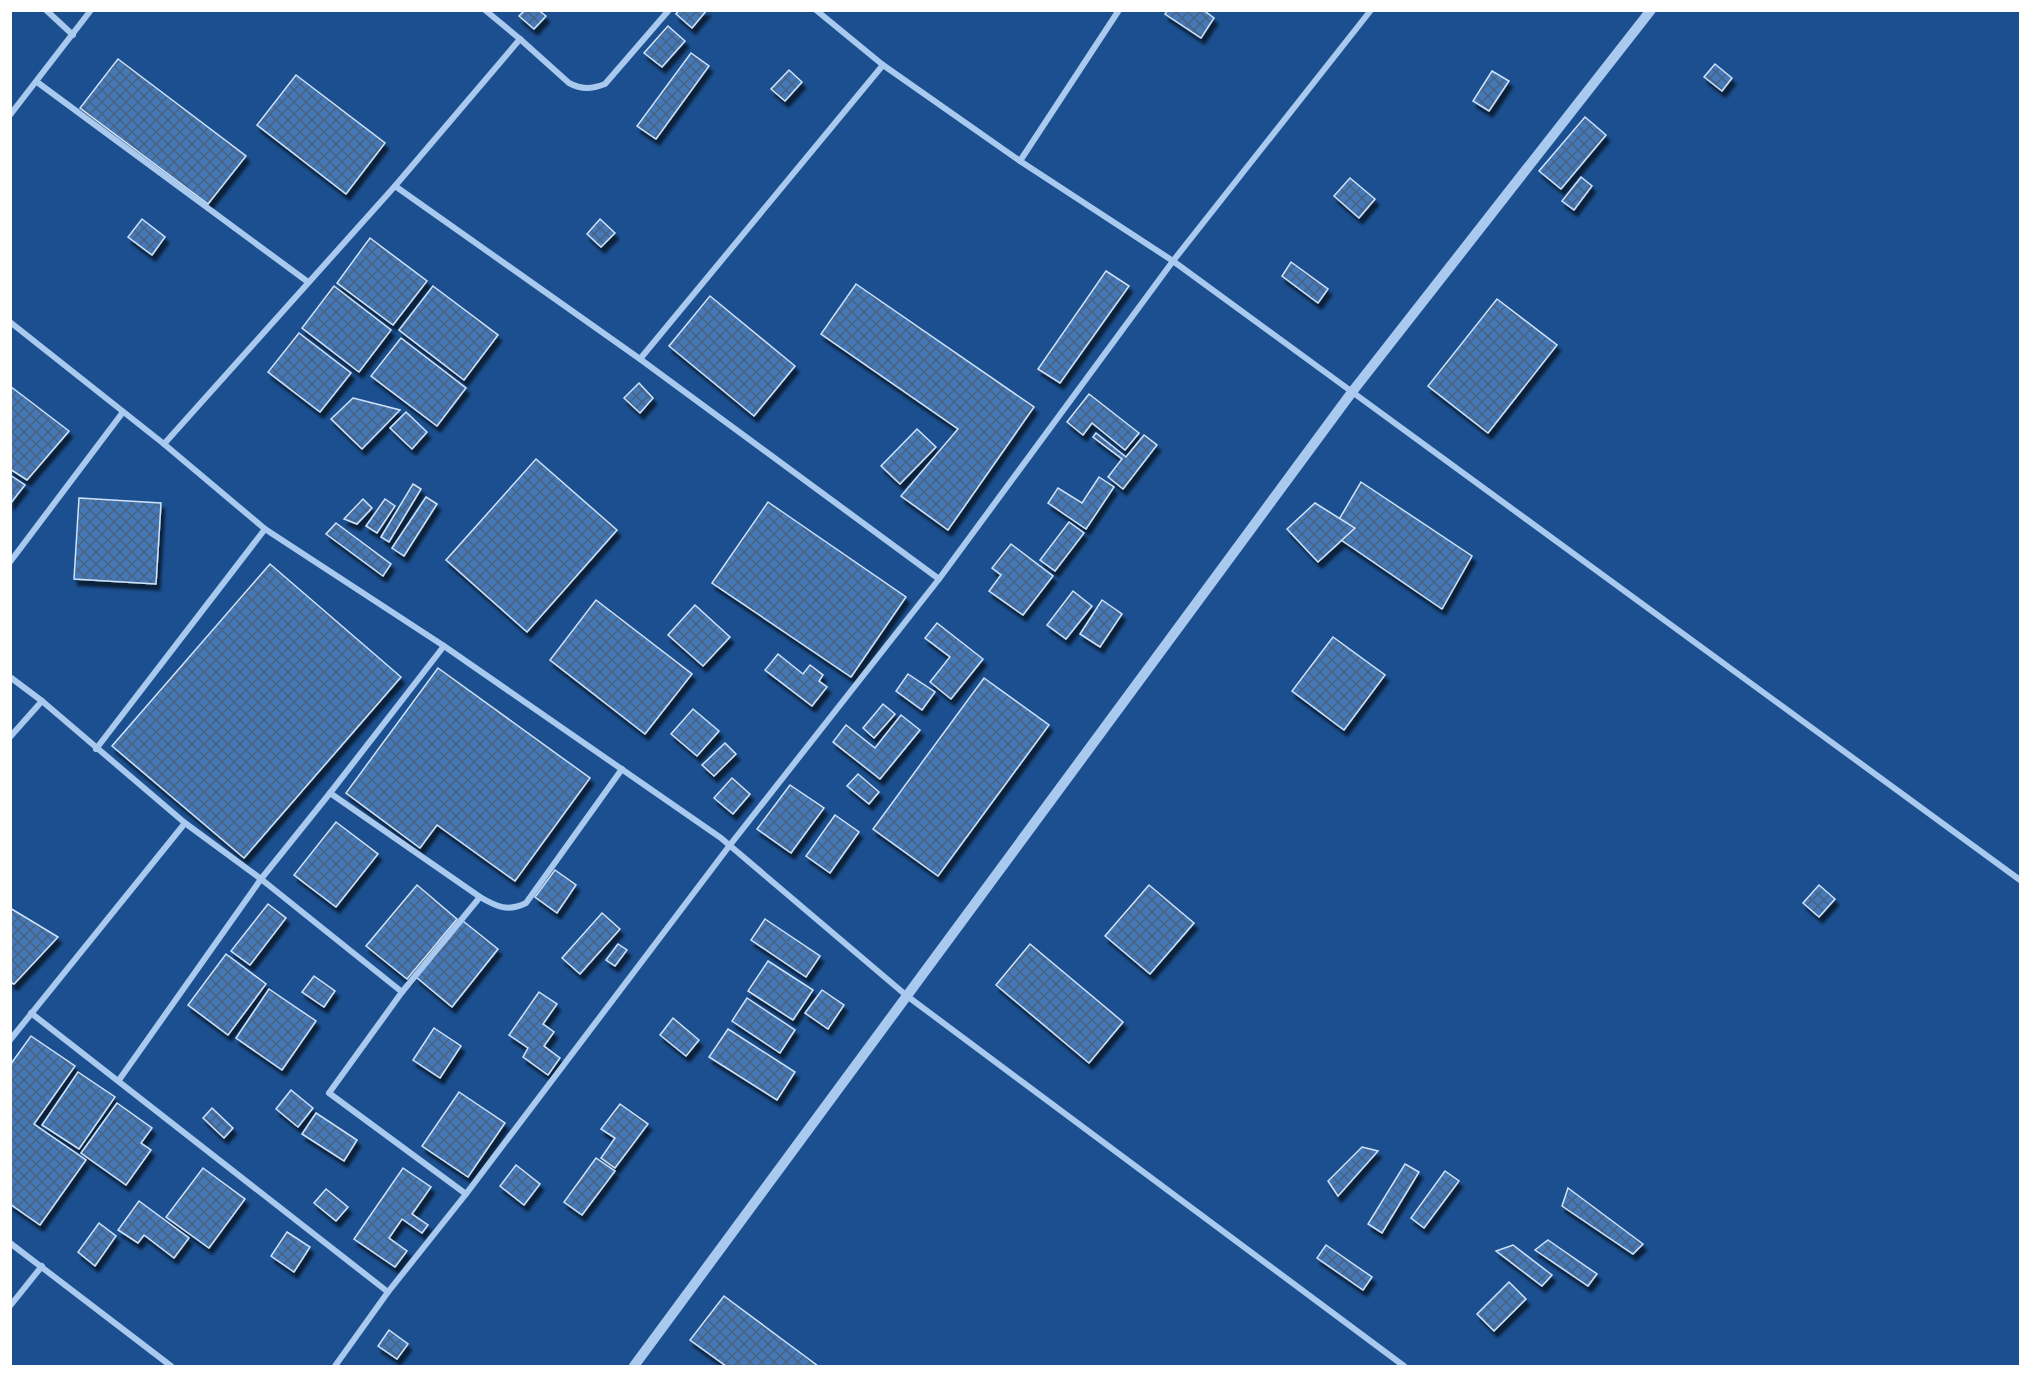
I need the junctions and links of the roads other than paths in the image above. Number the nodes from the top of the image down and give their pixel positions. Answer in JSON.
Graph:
{"nodes":[{"id":1,"x":46,"y":10,"type":"edge"},
{"id":2,"x":92,"y":10,"type":"edge"},
{"id":3,"x":485,"y":10,"type":"edge"},
{"id":4,"x":669,"y":10,"type":"edge"},
{"id":5,"x":816,"y":10,"type":"edge"},
{"id":6,"x":1119,"y":10,"type":"edge"},
{"id":7,"x":1371,"y":10,"type":"edge"},
{"id":8,"x":1650,"y":10,"type":"edge"},
{"id":9,"x":73,"y":35,"type":"junction"},
{"id":10,"x":520,"y":39,"type":"junction"},
{"id":11,"x":883,"y":65,"type":"junction"},
{"id":12,"x":36,"y":81,"type":"junction"},
{"id":13,"x":10,"y":115,"type":"edge"},
{"id":14,"x":1020,"y":161,"type":"junction"},
{"id":15,"x":395,"y":186,"type":"junction"},
{"id":16,"x":1173,"y":261,"type":"junction"},
{"id":17,"x":308,"y":282,"type":"junction"},
{"id":18,"x":10,"y":322,"type":"edge"},
{"id":19,"x":640,"y":359,"type":"junction"},
{"id":20,"x":1352,"y":392,"type":"junction"},
{"id":21,"x":123,"y":412,"type":"junction"},
{"id":22,"x":164,"y":444,"type":"junction"},
{"id":23,"x":265,"y":529,"type":"junction"},
{"id":24,"x":10,"y":562,"type":"edge"},
{"id":25,"x":939,"y":579,"type":"junction"},
{"id":26,"x":444,"y":646,"type":"junction"},
{"id":27,"x":10,"y":677,"type":"edge"},
{"id":28,"x":42,"y":701,"type":"junction"},
{"id":29,"x":10,"y":737,"type":"edge"},
{"id":30,"x":96,"y":749,"type":"junction"},
{"id":31,"x":622,"y":769,"type":"junction"},
{"id":32,"x":330,"y":794,"type":"junction"},
{"id":33,"x":185,"y":823,"type":"junction"},
{"id":34,"x":730,"y":845,"type":"junction"},
{"id":35,"x":261,"y":879,"type":"junction"},
{"id":36,"x":2020,"y":880,"type":"edge"},
{"id":37,"x":480,"y":897,"type":"junction"},
{"id":38,"x":402,"y":992,"type":"junction"},
{"id":39,"x":907,"y":996,"type":"junction"},
{"id":40,"x":31,"y":1013,"type":"junction"},
{"id":41,"x":10,"y":1040,"type":"edge"},
{"id":42,"x":119,"y":1080,"type":"junction"},
{"id":43,"x":466,"y":1194,"type":"junction"},
{"id":44,"x":10,"y":1243,"type":"edge"},
{"id":45,"x":42,"y":1266,"type":"junction"},
{"id":46,"x":388,"y":1292,"type":"junction"},
{"id":47,"x":10,"y":1306,"type":"edge"},
{"id":48,"x":171,"y":1366,"type":"edge"},
{"id":49,"x":335,"y":1366,"type":"edge"},
{"id":50,"x":634,"y":1366,"type":"edge"},
{"id":51,"x":1404,"y":1366,"type":"edge"}],
"edges":[{"from":1,"to":9,"type":"street"},
{"from":2,"to":9,"type":"street"},
{"from":3,"to":10,"type":"street"},
{"from":4,"to":10,"type":"street"},
{"from":5,"to":11,"type":"street"},
{"from":6,"to":14,"type":"street"},
{"from":7,"to":16,"type":"street"},
{"from":8,"to":20,"type":"street"},
{"from":9,"to":12,"type":"street"},
{"from":10,"to":15,"type":"street"},
{"from":11,"to":14,"type":"street"},
{"from":11,"to":19,"type":"street"},
{"from":12,"to":13,"type":"street"},
{"from":12,"to":17,"type":"street"},
{"from":14,"to":16,"type":"street"},
{"from":15,"to":17,"type":"street"},
{"from":15,"to":19,"type":"street"},
{"from":16,"to":20,"type":"street"},
{"from":16,"to":25,"type":"street"},
{"from":17,"to":22,"type":"street"},
{"from":18,"to":21,"type":"street"},
{"from":19,"to":25,"type":"street"},
{"from":20,"to":36,"type":"street"},
{"from":20,"to":39,"type":"street"},
{"from":21,"to":22,"type":"street"},
{"from":21,"to":24,"type":"street"},
{"from":22,"to":23,"type":"street"},
{"from":23,"to":26,"type":"street"},
{"from":23,"to":30,"type":"street"},
{"from":25,"to":34,"type":"street"},
{"from":26,"to":31,"type":"street"},
{"from":26,"to":32,"type":"street"},
{"from":27,"to":28,"type":"street"},
{"from":28,"to":29,"type":"street"},
{"from":28,"to":30,"type":"street"},
{"from":30,"to":33,"type":"street"},
{"from":31,"to":34,"type":"street"},
{"from":31,"to":37,"type":"street"},
{"from":32,"to":35,"type":"street"},
{"from":32,"to":37,"type":"street"},
{"from":33,"to":35,"type":"street"},
{"from":33,"to":40,"type":"street"},
{"from":34,"to":39,"type":"street"},
{"from":34,"to":43,"type":"street"},
{"from":35,"to":38,"type":"street"},
{"from":35,"to":42,"type":"street"},
{"from":37,"to":38,"type":"street"},
{"from":38,"to":43,"type":"street"},
{"from":39,"to":50,"type":"street"},
{"from":39,"to":51,"type":"street"},
{"from":40,"to":41,"type":"street"},
{"from":40,"to":42,"type":"street"},
{"from":42,"to":46,"type":"street"},
{"from":43,"to":46,"type":"street"},
{"from":44,"to":45,"type":"street"},
{"from":45,"to":47,"type":"street"},
{"from":45,"to":48,"type":"street"},
{"from":46,"to":49,"type":"street"}]}
